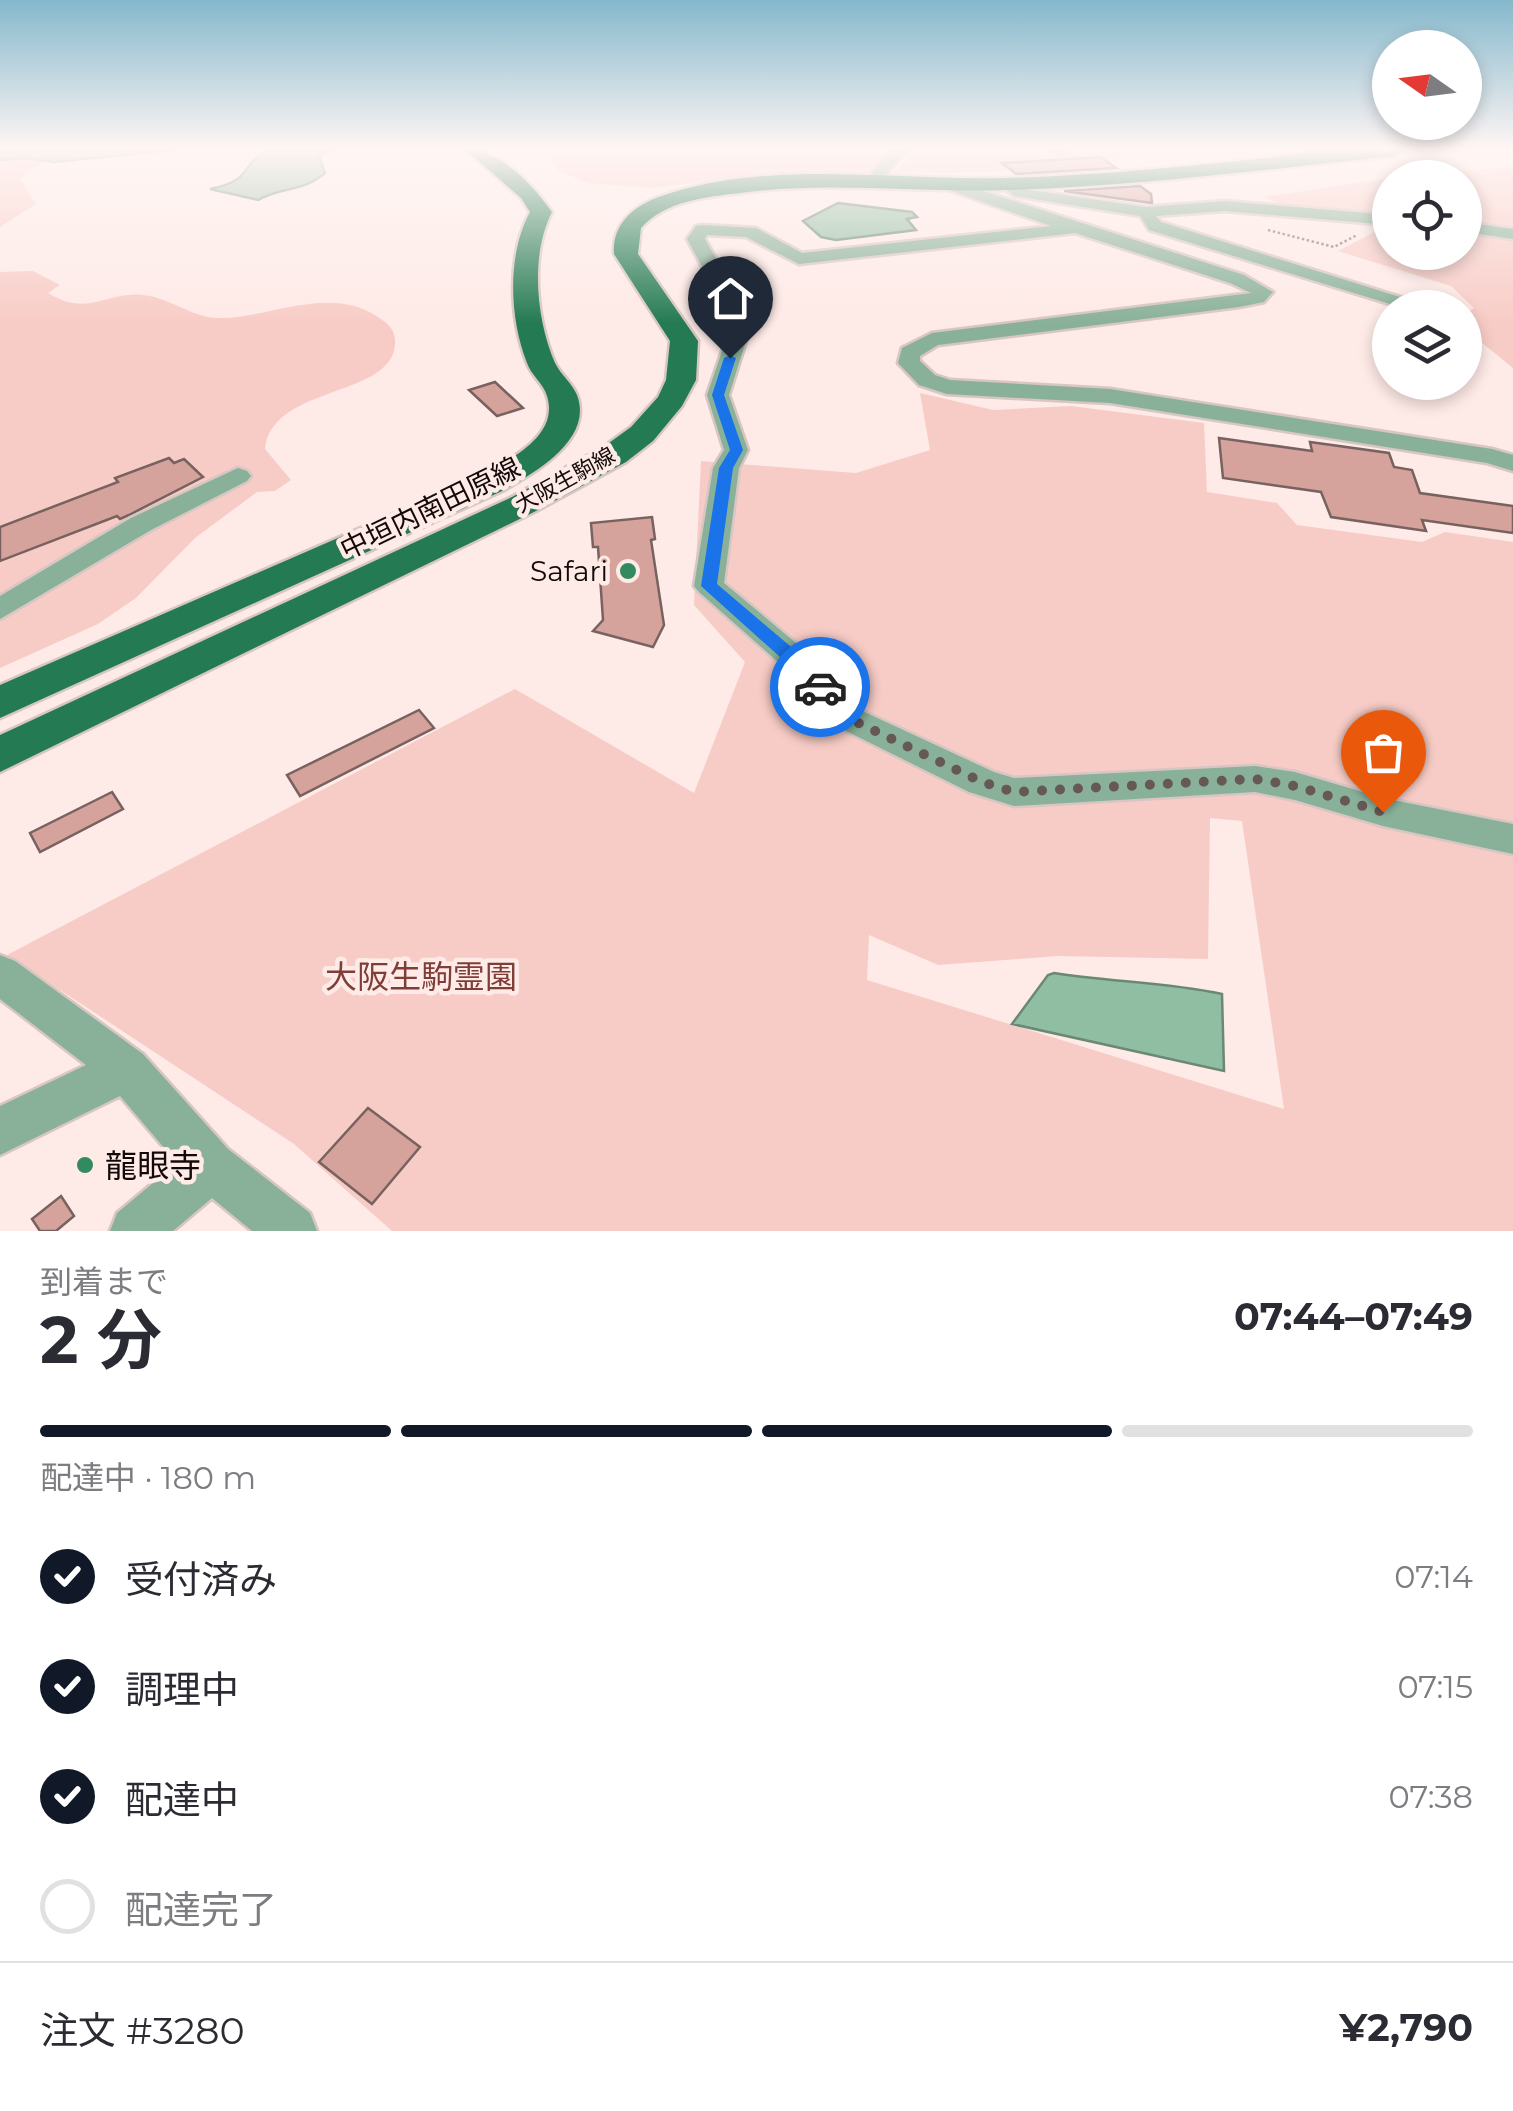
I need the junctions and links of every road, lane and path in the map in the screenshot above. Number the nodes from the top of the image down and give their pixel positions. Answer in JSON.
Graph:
{"nodes":[{"id":1,"x":538,"y":207,"type":"edge"},
{"id":2,"x":631,"y":207,"type":"edge"},
{"id":3,"x":654,"y":207,"type":"edge"},
{"id":4,"x":1026,"y":207,"type":"edge"},
{"id":5,"x":1117,"y":207,"type":"edge"},
{"id":6,"x":1206,"y":207,"type":"edge"},
{"id":7,"x":1242,"y":207,"type":"edge"},
{"id":8,"x":1145,"y":212,"type":"junction"},
{"id":9,"x":1372,"y":218,"type":"edge"},
{"id":10,"x":1076,"y":228,"type":"junction"},
{"id":11,"x":1482,"y":229,"type":"edge"},
{"id":12,"x":1513,"y":234,"type":"edge"},
{"id":13,"x":1372,"y":292,"type":"edge"},
{"id":14,"x":1513,"y":464,"type":"edge"},
{"id":15,"x":238,"y":476,"type":"dead end"},
{"id":16,"x":0,"y":609,"type":"edge"},
{"id":17,"x":0,"y":703,"type":"edge"},
{"id":18,"x":0,"y":731,"type":"edge"},
{"id":19,"x":0,"y":755,"type":"edge"},
{"id":20,"x":1513,"y":839,"type":"edge"},
{"id":21,"x":0,"y":974,"type":"edge"},
{"id":22,"x":127,"y":1069,"type":"junction"},
{"id":23,"x":0,"y":1132,"type":"edge"},
{"id":24,"x":211,"y":1166,"type":"junction"},
{"id":25,"x":134,"y":1231,"type":"edge"},
{"id":26,"x":292,"y":1231,"type":"edge"}],
"edges":[{"from":1,"to":17,"type":"main road","name":"中垣内南田原線"},
{"from":2,"to":18,"type":"main road","name":"大阪生駒線"},
{"from":3,"to":19,"type":"main road","name":"大阪生駒線"},
{"from":4,"to":10,"type":"street"},
{"from":5,"to":8,"type":"street"},
{"from":6,"to":8,"type":"street"},
{"from":7,"to":9,"type":"street"},
{"from":8,"to":13,"type":"street"},
{"from":10,"to":14,"type":"street"},
{"from":10,"to":20,"type":"street"},
{"from":11,"to":12,"type":"street"},
{"from":15,"to":16,"type":"street"},
{"from":21,"to":22,"type":"street"},
{"from":22,"to":23,"type":"street"},
{"from":22,"to":24,"type":"street"},
{"from":24,"to":25,"type":"street"},
{"from":24,"to":26,"type":"street"}]}
